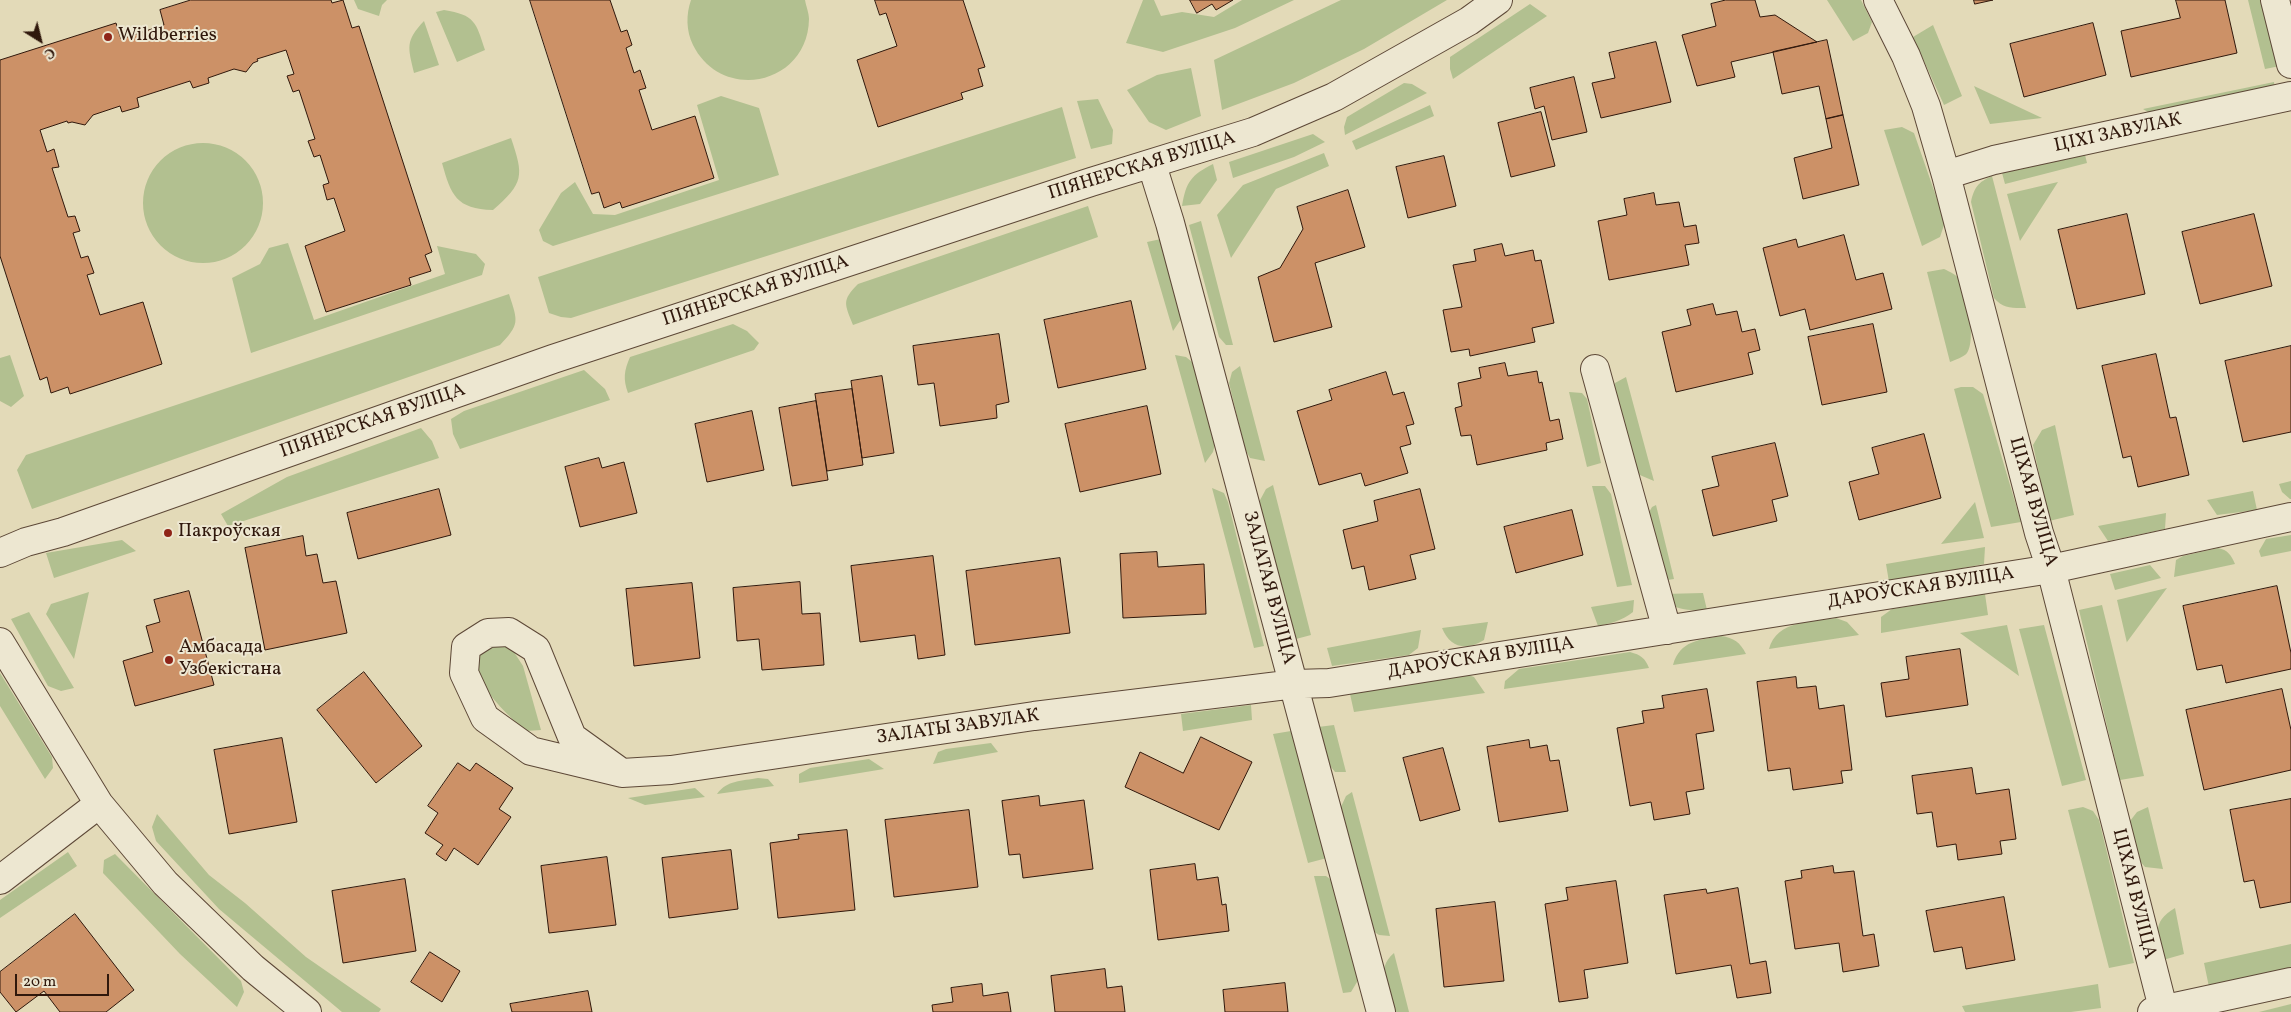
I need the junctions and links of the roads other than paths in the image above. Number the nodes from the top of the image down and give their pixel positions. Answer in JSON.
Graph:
{"nodes":[{"id":1,"x":1498,"y":0,"type":"edge"},
{"id":2,"x":1878,"y":0,"type":"edge"},
{"id":3,"x":2275,"y":0,"type":"edge"},
{"id":4,"x":2291,"y":64,"type":"edge"},
{"id":5,"x":2291,"y":96,"type":"edge"},
{"id":6,"x":1152,"y":165,"type":"junction"},
{"id":7,"x":1946,"y":175,"type":"junction"},
{"id":8,"x":1595,"y":369,"type":"dead end"},
{"id":9,"x":2291,"y":517,"type":"edge"},
{"id":10,"x":0,"y":554,"type":"edge"},
{"id":11,"x":2051,"y":569,"type":"junction"},
{"id":12,"x":1667,"y":630,"type":"junction"},
{"id":13,"x":0,"y":642,"type":"edge"},
{"id":14,"x":1295,"y":684,"type":"junction"},
{"id":15,"x":622,"y":773,"type":"junction"},
{"id":16,"x":99,"y":804,"type":"junction"},
{"id":17,"x":0,"y":880,"type":"edge"},
{"id":18,"x":2291,"y":982,"type":"edge"},
{"id":19,"x":2160,"y":1011,"type":"edge"},
{"id":20,"x":307,"y":1012,"type":"edge"},
{"id":21,"x":1381,"y":1012,"type":"edge"}],
"edges":[{"from":1,"to":6,"type":"street","name":"ПІЯНЕРСКАЯ ВУЛІЦА"},
{"from":2,"to":7,"type":"street","name":"ЦІХАЯ ВУЛІЦА"},
{"from":3,"to":4,"type":"street"},
{"from":5,"to":7,"type":"street","name":"ЦІХІ ЗАВУЛАК"},
{"from":6,"to":10,"type":"street","name":"ПІЯНЕРСКАЯ ВУЛІЦА"},
{"from":6,"to":14,"type":"street","name":"ЗАЛАТАЯ ВУЛІЦА"},
{"from":7,"to":11,"type":"street","name":"ЦІХАЯ ВУЛІЦА"},
{"from":8,"to":12,"type":"street"},
{"from":9,"to":11,"type":"street","name":"ДАРОЎСКАЯ ВУЛІЦА"},
{"from":11,"to":12,"type":"street","name":"ДАРОЎСКАЯ ВУЛІЦА"},
{"from":11,"to":19,"type":"street","name":"ЦІХАЯ ВУЛІЦА"},
{"from":12,"to":14,"type":"street","name":"ДАРОЎСКАЯ ВУЛІЦА"},
{"from":13,"to":16,"type":"street"},
{"from":14,"to":15,"type":"street","name":"ЗАЛАТЫ ЗАВУЛАК"},
{"from":14,"to":21,"type":"street","name":"ЗАЛАТАЯ ВУЛІЦА"},
{"from":15,"to":15,"type":"street","name":"ЗАЛАТЫ ЗАВУЛАК"},
{"from":16,"to":17,"type":"street"},
{"from":16,"to":20,"type":"street"},
{"from":18,"to":19,"type":"street"}]}
